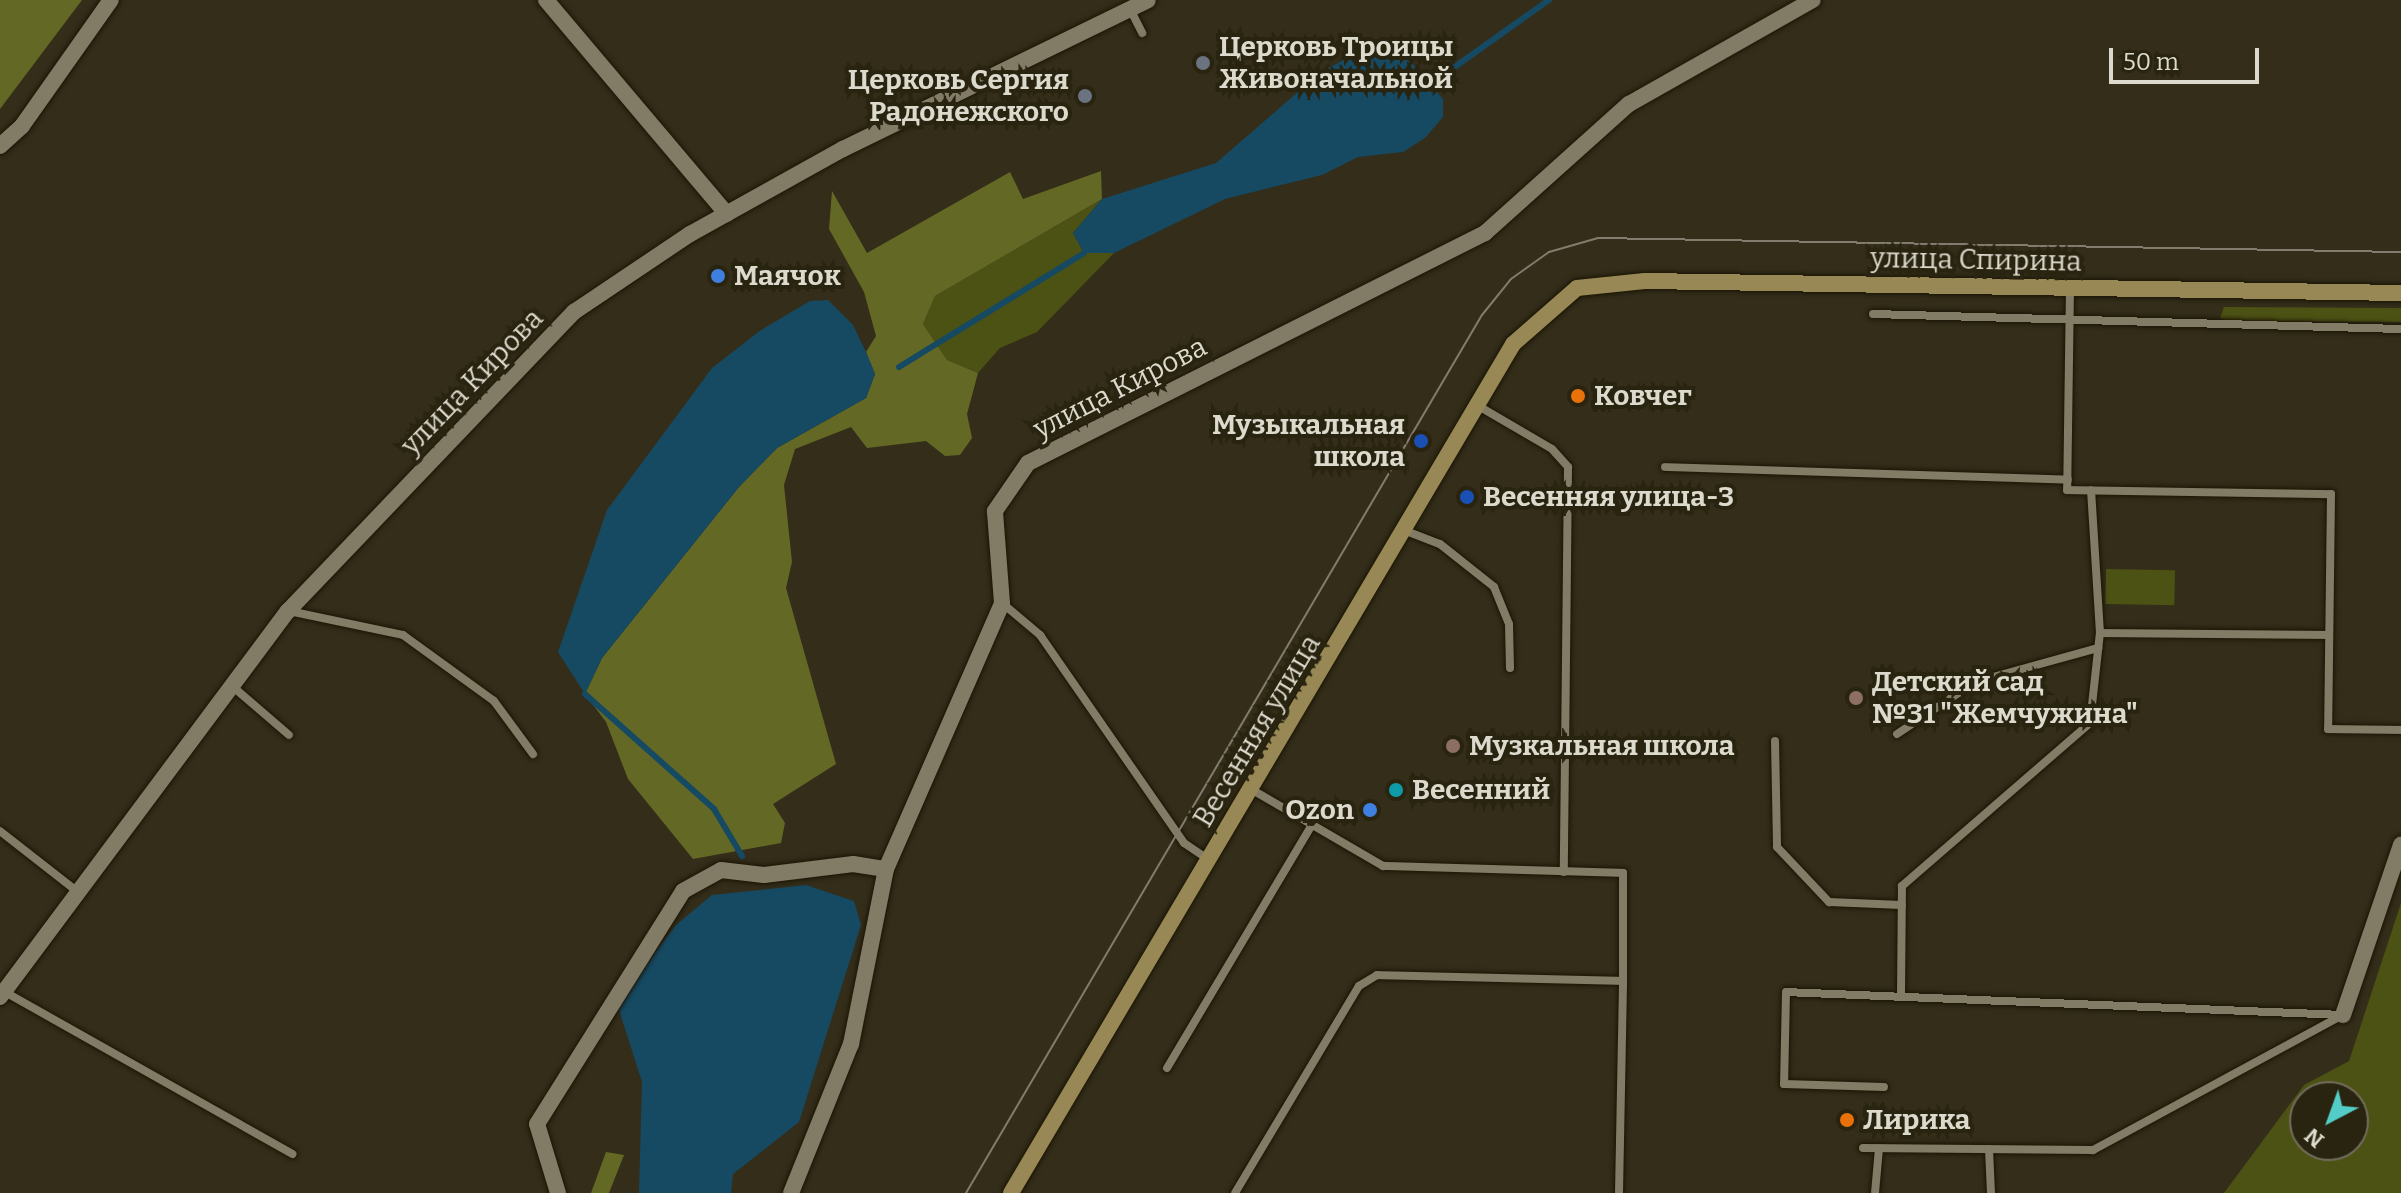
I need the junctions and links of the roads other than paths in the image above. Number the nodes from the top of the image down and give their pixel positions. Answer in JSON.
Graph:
{"nodes":[{"id":1,"x":111,"y":0,"type":"edge"},
{"id":2,"x":546,"y":0,"type":"edge"},
{"id":3,"x":1148,"y":0,"type":"edge"},
{"id":4,"x":1813,"y":0,"type":"edge"},
{"id":5,"x":1130,"y":9,"type":"junction"},
{"id":6,"x":1142,"y":33,"type":"dead end"},
{"id":7,"x":0,"y":146,"type":"edge"},
{"id":8,"x":727,"y":214,"type":"junction"},
{"id":9,"x":2070,"y":287,"type":"junction"},
{"id":10,"x":2401,"y":293,"type":"edge"},
{"id":11,"x":1555,"y":303,"type":"joint"},
{"id":12,"x":1873,"y":314,"type":"dead end"},
{"id":13,"x":2070,"y":319,"type":"junction"},
{"id":14,"x":2401,"y":329,"type":"edge"},
{"id":15,"x":1475,"y":404,"type":"junction"},
{"id":16,"x":1665,"y":467,"type":"dead end"},
{"id":17,"x":2068,"y":480,"type":"junction"},
{"id":18,"x":2091,"y":490,"type":"junction"},
{"id":19,"x":1406,"y":531,"type":"junction"},
{"id":20,"x":1002,"y":603,"type":"junction"},
{"id":21,"x":288,"y":611,"type":"junction"},
{"id":22,"x":2100,"y":633,"type":"junction"},
{"id":23,"x":2329,"y":635,"type":"junction"},
{"id":24,"x":2098,"y":648,"type":"junction"},
{"id":25,"x":1510,"y":668,"type":"dead end"},
{"id":26,"x":231,"y":685,"type":"junction"},
{"id":27,"x":2401,"y":730,"type":"edge"},
{"id":28,"x":1897,"y":734,"type":"dead end"},
{"id":29,"x":289,"y":735,"type":"dead end"},
{"id":30,"x":1775,"y":741,"type":"dead end"},
{"id":31,"x":533,"y":754,"type":"dead end"},
{"id":32,"x":1254,"y":791,"type":"junction"},
{"id":33,"x":1312,"y":825,"type":"junction"},
{"id":34,"x":0,"y":831,"type":"edge"},
{"id":35,"x":2401,"y":845,"type":"edge"},
{"id":36,"x":1209,"y":860,"type":"junction"},
{"id":37,"x":886,"y":869,"type":"junction"},
{"id":38,"x":1564,"y":872,"type":"junction"},
{"id":39,"x":74,"y":889,"type":"junction"},
{"id":40,"x":1902,"y":905,"type":"junction"},
{"id":41,"x":1623,"y":981,"type":"junction"},
{"id":42,"x":2,"y":994,"type":"edge"},
{"id":43,"x":1901,"y":995,"type":"junction"},
{"id":44,"x":2343,"y":1015,"type":"junction"},
{"id":45,"x":1167,"y":1068,"type":"dead end"},
{"id":46,"x":1884,"y":1087,"type":"dead end"},
{"id":47,"x":1863,"y":1148,"type":"dead end"},
{"id":48,"x":1879,"y":1148,"type":"junction"},
{"id":49,"x":1989,"y":1149,"type":"junction"},
{"id":50,"x":292,"y":1154,"type":"dead end"},
{"id":51,"x":558,"y":1193,"type":"edge"},
{"id":52,"x":791,"y":1193,"type":"edge"},
{"id":53,"x":1011,"y":1193,"type":"edge"},
{"id":54,"x":1235,"y":1193,"type":"edge"},
{"id":55,"x":1619,"y":1193,"type":"edge"},
{"id":56,"x":1875,"y":1193,"type":"edge"},
{"id":57,"x":1991,"y":1193,"type":"edge"}],
"edges":[{"from":1,"to":7,"type":"street"},
{"from":2,"to":8,"type":"street"},
{"from":3,"to":5,"type":"street","name":"улица Кирова"},
{"from":4,"to":20,"type":"street","name":"улица Кирова"},
{"from":5,"to":6,"type":"lane"},
{"from":5,"to":8,"type":"street","name":"улица Кирова"},
{"from":8,"to":21,"type":"street","name":"улица Кирова"},
{"from":9,"to":10,"type":"main road","name":"улица Спирина"},
{"from":9,"to":11,"type":"main road","name":"улица Спирина"},
{"from":9,"to":13,"type":"lane"},
{"from":11,"to":15,"type":"main road","name":"Весенняя улица"},
{"from":12,"to":13,"type":"lane"},
{"from":13,"to":14,"type":"lane"},
{"from":13,"to":17,"type":"lane"},
{"from":15,"to":19,"type":"main road","name":"Весенняя улица"},
{"from":15,"to":38,"type":"lane"},
{"from":16,"to":17,"type":"lane"},
{"from":17,"to":18,"type":"lane"},
{"from":18,"to":22,"type":"lane"},
{"from":18,"to":23,"type":"lane"},
{"from":19,"to":25,"type":"lane"},
{"from":19,"to":32,"type":"main road","name":"Весенняя улица"},
{"from":20,"to":36,"type":"lane"},
{"from":20,"to":37,"type":"street","name":"улица Кирова"},
{"from":21,"to":26,"type":"street","name":"улица Кирова"},
{"from":21,"to":31,"type":"lane"},
{"from":22,"to":23,"type":"lane"},
{"from":22,"to":24,"type":"lane"},
{"from":23,"to":27,"type":"lane"},
{"from":24,"to":28,"type":"lane"},
{"from":24,"to":40,"type":"lane"},
{"from":26,"to":29,"type":"lane"},
{"from":26,"to":39,"type":"street","name":"улица Кирова"},
{"from":30,"to":40,"type":"lane"},
{"from":32,"to":33,"type":"lane"},
{"from":32,"to":36,"type":"main road","name":"Весенняя улица"},
{"from":33,"to":38,"type":"lane"},
{"from":33,"to":45,"type":"lane"},
{"from":34,"to":39,"type":"lane"},
{"from":35,"to":44,"type":"street"},
{"from":36,"to":53,"type":"main road","name":"Весенняя улица"},
{"from":37,"to":51,"type":"street"},
{"from":37,"to":52,"type":"street","name":"улица Кирова"},
{"from":38,"to":41,"type":"lane"},
{"from":39,"to":42,"type":"street","name":"улица Кирова"},
{"from":40,"to":43,"type":"lane"},
{"from":41,"to":54,"type":"lane"},
{"from":41,"to":55,"type":"lane"},
{"from":42,"to":50,"type":"lane"},
{"from":43,"to":44,"type":"lane"},
{"from":43,"to":46,"type":"lane"},
{"from":44,"to":49,"type":"lane"},
{"from":47,"to":48,"type":"lane"},
{"from":48,"to":49,"type":"lane"},
{"from":48,"to":56,"type":"lane"},
{"from":49,"to":57,"type":"lane"}]}
